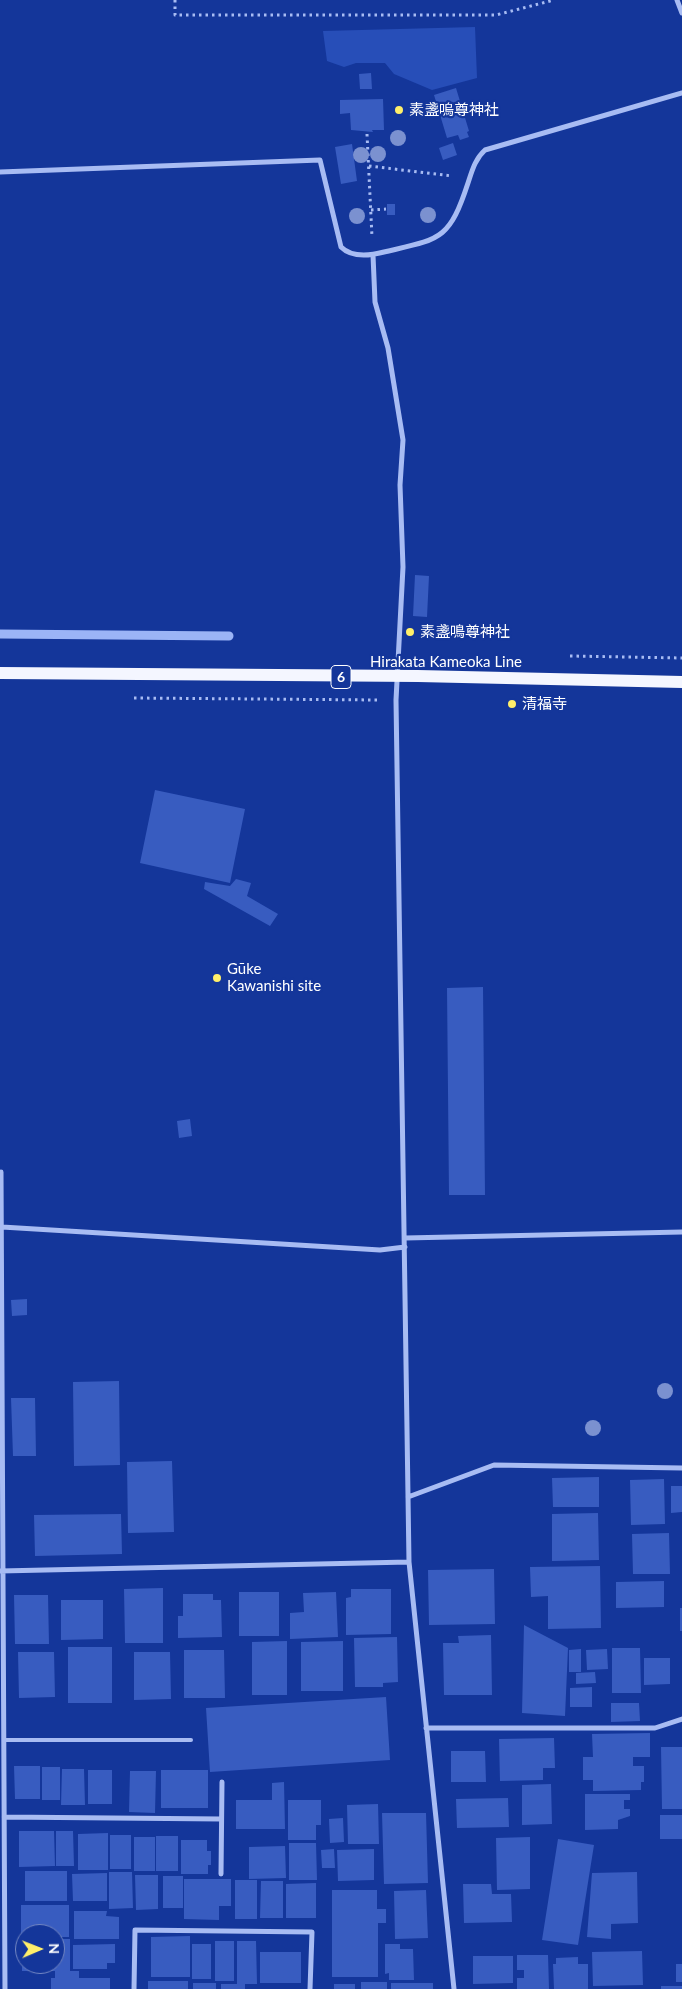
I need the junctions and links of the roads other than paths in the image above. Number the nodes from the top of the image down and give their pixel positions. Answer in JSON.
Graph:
{"nodes":[{"id":1,"x":677,"y":0,"type":"edge"},
{"id":2,"x":682,"y":13,"type":"edge"},
{"id":3,"x":682,"y":93,"type":"edge"},
{"id":4,"x":0,"y":172,"type":"edge"},
{"id":5,"x":373,"y":255,"type":"junction"},
{"id":6,"x":0,"y":674,"type":"edge"},
{"id":7,"x":397,"y":677,"type":"junction"},
{"id":8,"x":682,"y":682,"type":"edge"},
{"id":9,"x":1,"y":1172,"type":"edge"},
{"id":10,"x":2,"y":1227,"type":"junction"},
{"id":11,"x":682,"y":1232,"type":"edge"},
{"id":12,"x":405,"y":1238,"type":"junction"},
{"id":13,"x":405,"y":1247,"type":"junction"},
{"id":14,"x":682,"y":1468,"type":"edge"},
{"id":15,"x":408,"y":1497,"type":"junction"},
{"id":16,"x":409,"y":1562,"type":"junction"},
{"id":17,"x":2,"y":1572,"type":"edge"},
{"id":18,"x":682,"y":1719,"type":"edge"},
{"id":19,"x":426,"y":1728,"type":"junction"},
{"id":20,"x":2,"y":1729,"type":"edge"},
{"id":21,"x":4,"y":1740,"type":"junction"},
{"id":22,"x":191,"y":1740,"type":"dead end"},
{"id":23,"x":222,"y":1782,"type":"dead end"},
{"id":24,"x":4,"y":1817,"type":"junction"},
{"id":25,"x":221,"y":1819,"type":"junction"},
{"id":26,"x":2,"y":1845,"type":"edge"},
{"id":27,"x":221,"y":1874,"type":"dead end"},
{"id":28,"x":2,"y":1943,"type":"edge"},
{"id":29,"x":5,"y":1989,"type":"edge"},
{"id":30,"x":134,"y":1989,"type":"edge"},
{"id":31,"x":310,"y":1989,"type":"edge"},
{"id":32,"x":454,"y":1989,"type":"edge"}],
"edges":[{"from":1,"to":2,"type":"street"},
{"from":3,"to":5,"type":"street"},
{"from":4,"to":5,"type":"street"},
{"from":5,"to":7,"type":"street"},
{"from":6,"to":7,"type":"main road","name":"Hirakata Kameoka Line","number":"6"},
{"from":7,"to":8,"type":"main road","name":"Hirakata Kameoka Line","number":"6"},
{"from":7,"to":12,"type":"street"},
{"from":9,"to":10,"type":"street"},
{"from":10,"to":13,"type":"street"},
{"from":10,"to":17,"type":"street"},
{"from":11,"to":12,"type":"street"},
{"from":12,"to":13,"type":"street"},
{"from":13,"to":15,"type":"street"},
{"from":14,"to":15,"type":"street"},
{"from":15,"to":16,"type":"street"},
{"from":16,"to":17,"type":"street"},
{"from":16,"to":19,"type":"street"},
{"from":17,"to":20,"type":"street"},
{"from":18,"to":19,"type":"street"},
{"from":19,"to":32,"type":"street"},
{"from":20,"to":21,"type":"street"},
{"from":21,"to":22,"type":"lane"},
{"from":21,"to":24,"type":"street"},
{"from":23,"to":25,"type":"street"},
{"from":24,"to":25,"type":"street"},
{"from":24,"to":26,"type":"street"},
{"from":25,"to":27,"type":"street"},
{"from":26,"to":28,"type":"street"},
{"from":28,"to":29,"type":"street"},
{"from":30,"to":31,"type":"street"}]}
